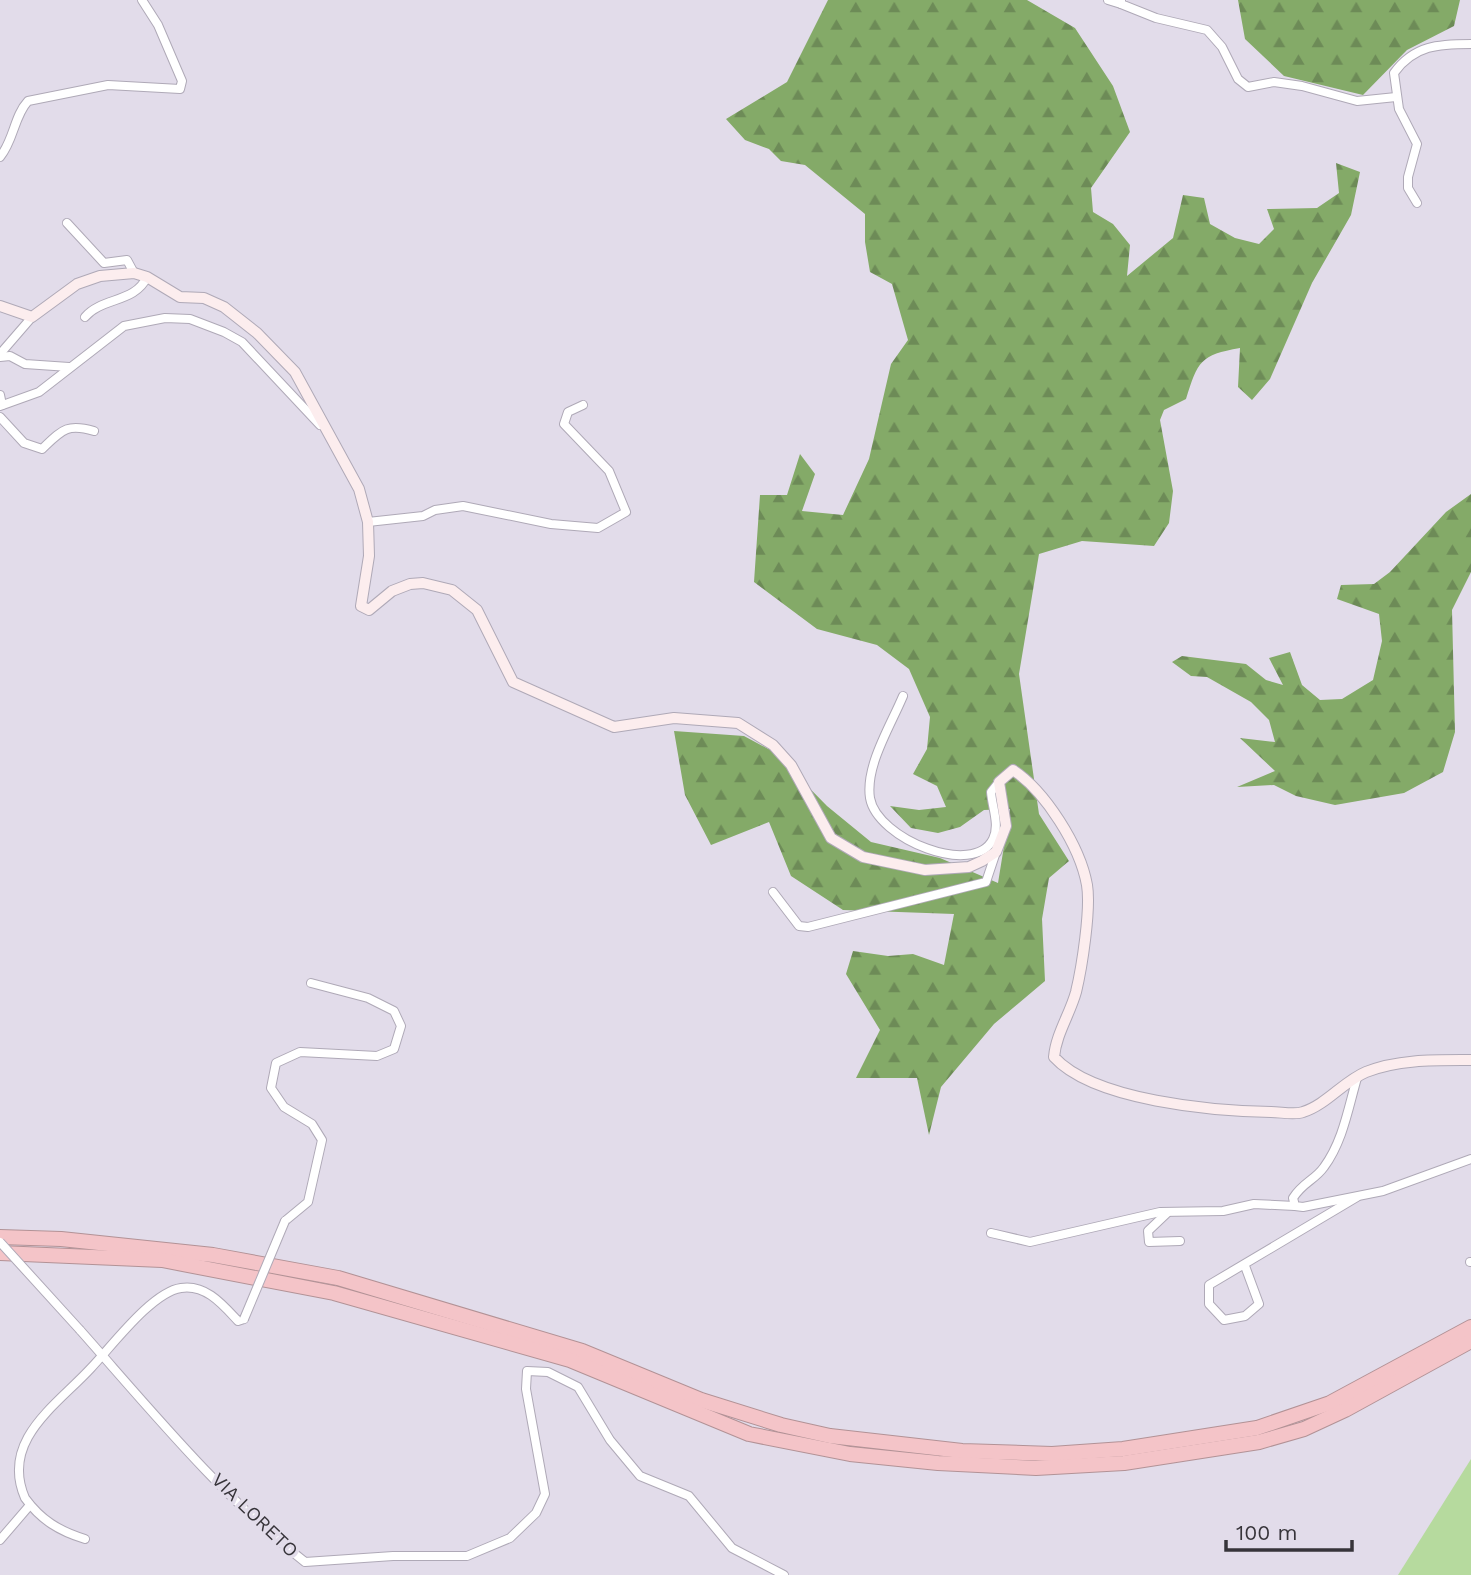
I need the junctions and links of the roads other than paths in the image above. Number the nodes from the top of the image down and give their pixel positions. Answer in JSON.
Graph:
{"nodes":[{"id":1,"x":142,"y":0,"type":"edge"},
{"id":2,"x":1108,"y":0,"type":"edge"},
{"id":3,"x":1121,"y":2,"type":"edge"},
{"id":4,"x":1471,"y":44,"type":"edge"},
{"id":5,"x":1396,"y":97,"type":"junction"},
{"id":6,"x":0,"y":157,"type":"edge"},
{"id":7,"x":1417,"y":203,"type":"dead end"},
{"id":8,"x":67,"y":223,"type":"dead end"},
{"id":9,"x":134,"y":273,"type":"junction"},
{"id":10,"x":147,"y":276,"type":"junction"},
{"id":11,"x":0,"y":306,"type":"edge"},
{"id":12,"x":32,"y":317,"type":"junction"},
{"id":13,"x":85,"y":317,"type":"dead end"},
{"id":14,"x":0,"y":356,"type":"edge"},
{"id":15,"x":69,"y":367,"type":"junction"},
{"id":16,"x":0,"y":395,"type":"edge"},
{"id":17,"x":583,"y":405,"type":"dead end"},
{"id":18,"x":1,"y":406,"type":"edge"},
{"id":19,"x":0,"y":417,"type":"edge"},
{"id":20,"x":325,"y":429,"type":"junction"},
{"id":21,"x":94,"y":431,"type":"dead end"},
{"id":22,"x":368,"y":522,"type":"junction"},
{"id":23,"x":903,"y":696,"type":"dead end"},
{"id":24,"x":999,"y":782,"type":"junction"},
{"id":25,"x":996,"y":852,"type":"junction"},
{"id":26,"x":773,"y":892,"type":"dead end"},
{"id":27,"x":311,"y":983,"type":"dead end"},
{"id":28,"x":1471,"y":1060,"type":"edge"},
{"id":29,"x":1357,"y":1078,"type":"junction"},
{"id":30,"x":1471,"y":1159,"type":"edge"},
{"id":31,"x":1359,"y":1196,"type":"junction"},
{"id":32,"x":1296,"y":1206,"type":"junction"},
{"id":33,"x":1167,"y":1213,"type":"junction"},
{"id":34,"x":991,"y":1233,"type":"dead end"},
{"id":35,"x":0,"y":1240,"type":"edge"},
{"id":36,"x":1180,"y":1241,"type":"dead end"},
{"id":37,"x":62,"y":1246,"type":"junction"},
{"id":38,"x":0,"y":1253,"type":"edge"},
{"id":39,"x":1245,"y":1266,"type":"junction"},
{"id":40,"x":1471,"y":1327,"type":"edge"},
{"id":41,"x":1471,"y":1341,"type":"edge"},
{"id":42,"x":103,"y":1356,"type":"junction"},
{"id":43,"x":30,"y":1504,"type":"junction"},
{"id":44,"x":85,"y":1539,"type":"dead end"},
{"id":45,"x":0,"y":1540,"type":"edge"},
{"id":46,"x":784,"y":1575,"type":"edge"}],
"edges":[{"from":1,"to":6,"type":"street"},
{"from":2,"to":3,"type":"street"},
{"from":3,"to":5,"type":"street"},
{"from":4,"to":5,"type":"street"},
{"from":5,"to":7,"type":"street"},
{"from":8,"to":9,"type":"street"},
{"from":9,"to":10,"type":"street"},
{"from":9,"to":12,"type":"street"},
{"from":10,"to":13,"type":"street"},
{"from":10,"to":20,"type":"street"},
{"from":11,"to":12,"type":"street"},
{"from":12,"to":14,"type":"street"},
{"from":14,"to":15,"type":"street"},
{"from":15,"to":18,"type":"street"},
{"from":15,"to":20,"type":"street"},
{"from":16,"to":18,"type":"street"},
{"from":17,"to":22,"type":"street"},
{"from":19,"to":21,"type":"street"},
{"from":20,"to":22,"type":"street"},
{"from":22,"to":25,"type":"street"},
{"from":23,"to":24,"type":"street"},
{"from":24,"to":25,"type":"street"},
{"from":24,"to":29,"type":"street"},
{"from":25,"to":26,"type":"street"},
{"from":27,"to":42,"type":"street","bridge":true},
{"from":28,"to":29,"type":"street"},
{"from":29,"to":32,"type":"street"},
{"from":30,"to":31,"type":"street"},
{"from":31,"to":32,"type":"street"},
{"from":31,"to":39,"type":"street"},
{"from":32,"to":33,"type":"street"},
{"from":33,"to":34,"type":"street"},
{"from":33,"to":36,"type":"street"},
{"from":35,"to":37,"type":"highway"},
{"from":35,"to":42,"type":"street","name":"VIA LORETO","bridge":true},
{"from":37,"to":38,"type":"highway"},
{"from":37,"to":40,"type":"highway"},
{"from":37,"to":41,"type":"highway"},
{"from":39,"to":39,"type":"street"},
{"from":42,"to":43,"type":"street"},
{"from":42,"to":46,"type":"street","name":"VIA LORETO"},
{"from":43,"to":44,"type":"street"},
{"from":43,"to":45,"type":"street"}]}
